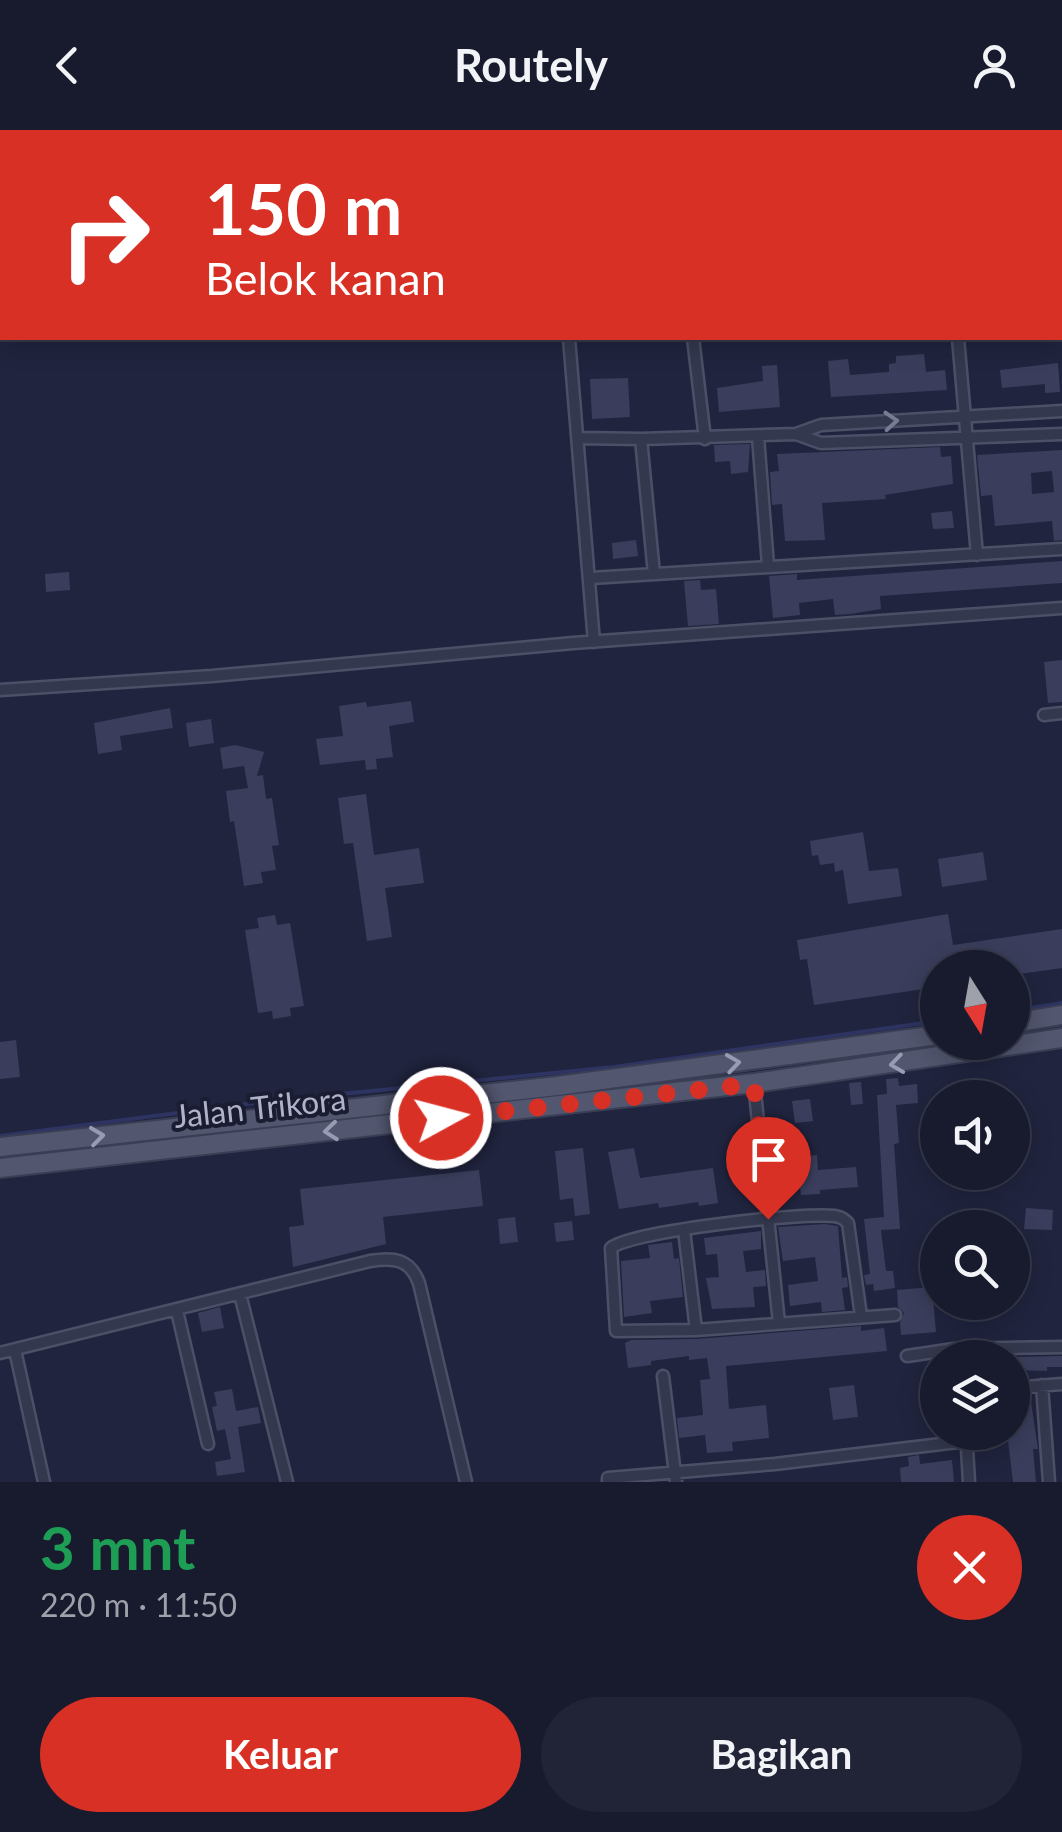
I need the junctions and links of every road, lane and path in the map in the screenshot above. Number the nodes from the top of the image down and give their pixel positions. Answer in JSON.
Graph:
{"nodes":[{"id":1,"x":569,"y":340,"type":"edge"},
{"id":2,"x":693,"y":340,"type":"edge"},
{"id":3,"x":958,"y":340,"type":"edge"},
{"id":4,"x":1062,"y":411,"type":"edge"},
{"id":5,"x":965,"y":416,"type":"junction"},
{"id":6,"x":796,"y":434,"type":"junction"},
{"id":7,"x":1062,"y":434,"type":"edge"},
{"id":8,"x":758,"y":437,"type":"junction"},
{"id":9,"x":579,"y":438,"type":"junction"},
{"id":10,"x":641,"y":439,"type":"junction"},
{"id":11,"x":705,"y":439,"type":"junction"},
{"id":12,"x":967,"y":439,"type":"junction"},
{"id":13,"x":1062,"y":549,"type":"edge"},
{"id":14,"x":978,"y":555,"type":"junction"},
{"id":15,"x":768,"y":565,"type":"junction"},
{"id":16,"x":654,"y":574,"type":"junction"},
{"id":17,"x":591,"y":578,"type":"junction"},
{"id":18,"x":1062,"y":608,"type":"edge"},
{"id":19,"x":594,"y":642,"type":"junction"},
{"id":20,"x":0,"y":690,"type":"edge"},
{"id":21,"x":1062,"y":713,"type":"edge"},
{"id":22,"x":1044,"y":715,"type":"dead end"},
{"id":23,"x":1062,"y":1016,"type":"edge"},
{"id":24,"x":1030,"y":1021,"type":"edge"},
{"id":25,"x":920,"y":1036,"type":"edge"},
{"id":26,"x":1062,"y":1038,"type":"edge"},
{"id":27,"x":754,"y":1084,"type":"junction"},
{"id":28,"x":166,"y":1128,"type":"junction"},
{"id":29,"x":0,"y":1147,"type":"edge"},
{"id":30,"x":168,"y":1149,"type":"junction"},
{"id":31,"x":0,"y":1168,"type":"edge"},
{"id":32,"x":768,"y":1219,"type":"junction"},
{"id":33,"x":684,"y":1230,"type":"junction"},
{"id":34,"x":240,"y":1294,"type":"junction"},
{"id":35,"x":177,"y":1311,"type":"junction"},
{"id":36,"x":895,"y":1315,"type":"dead end"},
{"id":37,"x":860,"y":1316,"type":"junction"},
{"id":38,"x":779,"y":1323,"type":"junction"},
{"id":39,"x":696,"y":1330,"type":"junction"},
{"id":40,"x":1062,"y":1347,"type":"edge"},
{"id":41,"x":1030,"y":1349,"type":"edge"},
{"id":42,"x":14,"y":1350,"type":"junction"},
{"id":43,"x":0,"y":1353,"type":"edge"},
{"id":44,"x":920,"y":1355,"type":"edge"},
{"id":45,"x":907,"y":1356,"type":"dead end"},
{"id":46,"x":663,"y":1376,"type":"dead end"},
{"id":47,"x":1062,"y":1384,"type":"edge"},
{"id":48,"x":1042,"y":1386,"type":"junction"},
{"id":49,"x":1030,"y":1387,"type":"edge"},
{"id":50,"x":920,"y":1443,"type":"edge"},
{"id":51,"x":208,"y":1444,"type":"dead end"},
{"id":52,"x":967,"y":1450,"type":"edge"},
{"id":53,"x":676,"y":1477,"type":"edge"},
{"id":54,"x":44,"y":1482,"type":"edge"},
{"id":55,"x":287,"y":1482,"type":"edge"},
{"id":56,"x":466,"y":1482,"type":"edge"},
{"id":57,"x":608,"y":1482,"type":"edge"},
{"id":58,"x":969,"y":1482,"type":"edge"},
{"id":59,"x":1049,"y":1482,"type":"edge"}],
"edges":[{"from":1,"to":9,"type":"street"},
{"from":2,"to":11,"type":"street"},
{"from":3,"to":5,"type":"street"},
{"from":4,"to":5,"type":"street"},
{"from":6,"to":5,"type":"street","one_way":true},
{"from":5,"to":12,"type":"street"},
{"from":6,"to":8,"type":"street"},
{"from":6,"to":12,"type":"street"},
{"from":7,"to":12,"type":"street"},
{"from":8,"to":11,"type":"street"},
{"from":8,"to":15,"type":"street"},
{"from":9,"to":10,"type":"street"},
{"from":9,"to":17,"type":"street"},
{"from":10,"to":11,"type":"street"},
{"from":10,"to":16,"type":"street"},
{"from":12,"to":14,"type":"street"},
{"from":13,"to":14,"type":"street"},
{"from":14,"to":15,"type":"street"},
{"from":15,"to":16,"type":"street"},
{"from":16,"to":17,"type":"street"},
{"from":17,"to":19,"type":"street"},
{"from":18,"to":19,"type":"street"},
{"from":19,"to":20,"type":"street"},
{"from":21,"to":22,"type":"street"},
{"from":23,"to":24,"type":"main road"},
{"from":28,"to":25,"type":"main road","name":"Jalan Trikora","one_way":true},
{"from":26,"to":27,"type":"main road","name":"Jalan Trikora","one_way":true},
{"from":27,"to":30,"type":"main road","name":"Jalan Trikora","one_way":true},
{"from":27,"to":32,"type":"street"},
{"from":29,"to":28,"type":"main road","name":"Jalan Trikora","one_way":true},
{"from":28,"to":30,"type":"main road"},
{"from":30,"to":31,"type":"main road","name":"Jalan Trikora"},
{"from":32,"to":33,"type":"street"},
{"from":32,"to":37,"type":"street"},
{"from":32,"to":38,"type":"street"},
{"from":33,"to":39,"type":"street"},
{"from":33,"to":39,"type":"street"},
{"from":34,"to":35,"type":"street"},
{"from":34,"to":55,"type":"street"},
{"from":34,"to":56,"type":"street"},
{"from":35,"to":42,"type":"street"},
{"from":35,"to":51,"type":"street"},
{"from":36,"to":37,"type":"street"},
{"from":37,"to":38,"type":"street"},
{"from":38,"to":39,"type":"street"},
{"from":40,"to":41,"type":"street"},
{"from":42,"to":43,"type":"street"},
{"from":42,"to":54,"type":"street"},
{"from":44,"to":45,"type":"street"},
{"from":46,"to":53,"type":"street"},
{"from":47,"to":48,"type":"street"},
{"from":48,"to":49,"type":"street"},
{"from":48,"to":59,"type":"street"},
{"from":50,"to":53,"type":"street"},
{"from":52,"to":58,"type":"street"},
{"from":53,"to":57,"type":"street"}]}
